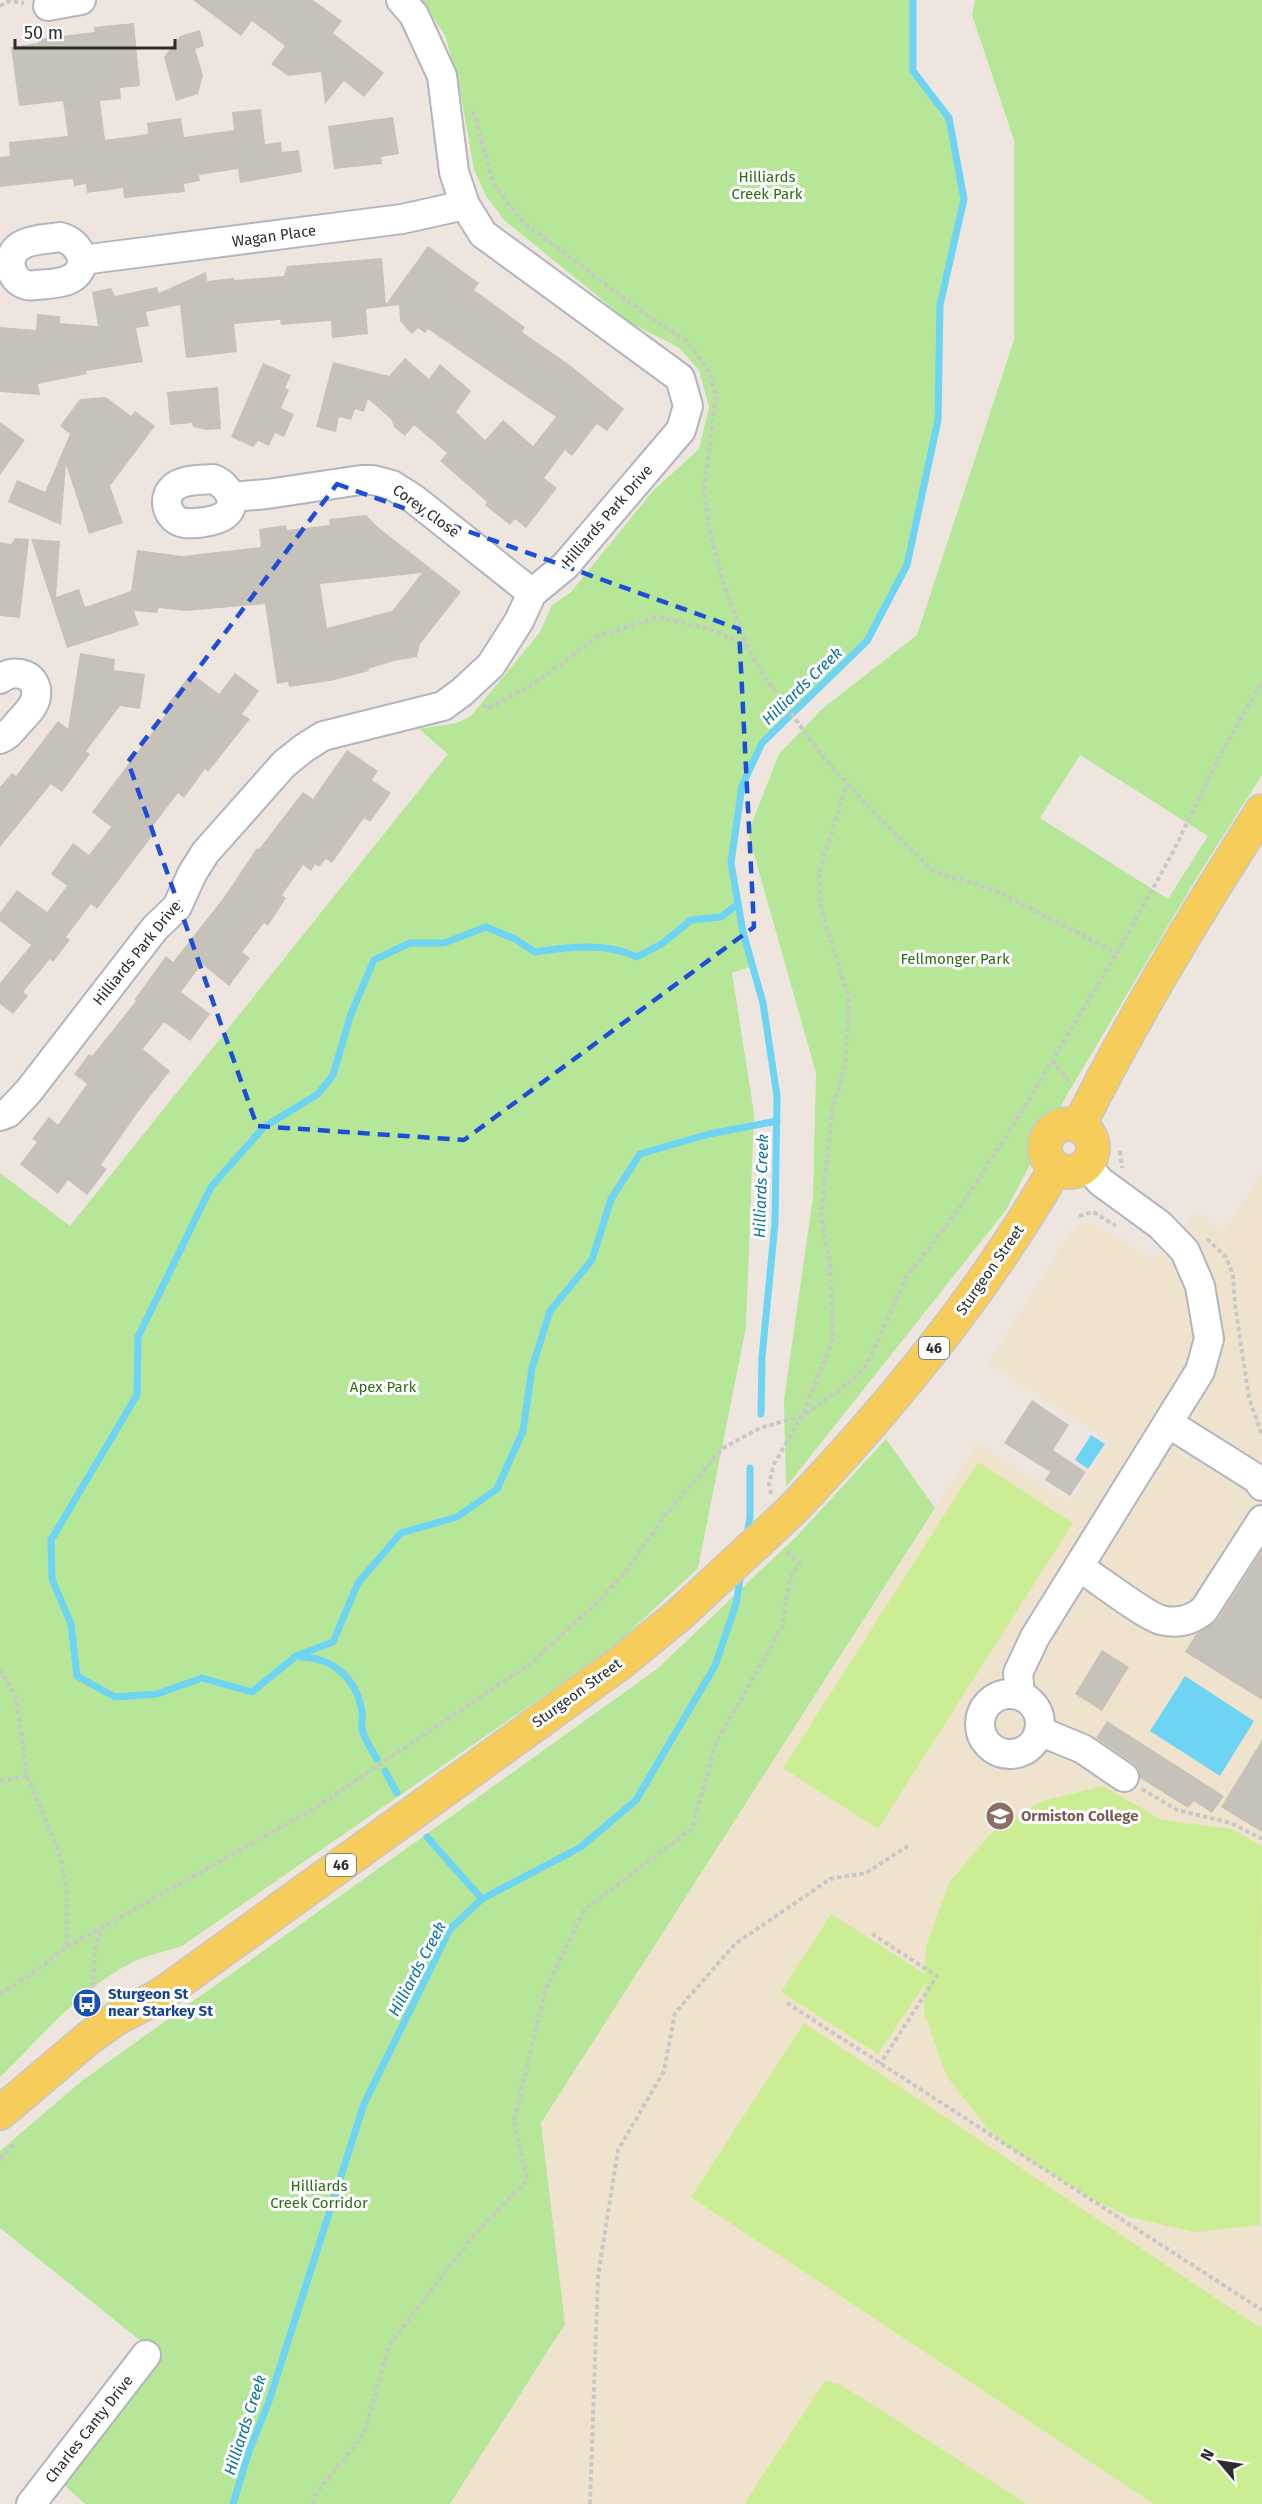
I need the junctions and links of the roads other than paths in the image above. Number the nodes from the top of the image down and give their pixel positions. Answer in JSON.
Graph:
{"nodes":[{"id":1,"x":81,"y":0,"type":"edge"},
{"id":2,"x":401,"y":0,"type":"edge"},
{"id":3,"x":48,"y":6,"type":"dead end"},
{"id":4,"x":465,"y":205,"type":"junction"},
{"id":5,"x":82,"y":260,"type":"dead end"},
{"id":6,"x":231,"y":497,"type":"dead end"},
{"id":7,"x":532,"y":593,"type":"junction"},
{"id":8,"x":0,"y":679,"type":"edge"},
{"id":9,"x":0,"y":739,"type":"edge"},
{"id":10,"x":1262,"y":811,"type":"edge"},
{"id":11,"x":0,"y":1116,"type":"edge"},
{"id":12,"x":1070,"y":1167,"type":"junction"},
{"id":13,"x":1168,"y":1423,"type":"junction"},
{"id":14,"x":1262,"y":1486,"type":"edge"},
{"id":15,"x":1262,"y":1520,"type":"edge"},
{"id":16,"x":1079,"y":1567,"type":"junction"},
{"id":17,"x":1020,"y":1695,"type":"junction"},
{"id":18,"x":1039,"y":1731,"type":"junction"},
{"id":19,"x":1124,"y":1777,"type":"road end"},
{"id":20,"x":0,"y":2113,"type":"edge"},
{"id":21,"x":146,"y":2355,"type":"dead end"},
{"id":22,"x":31,"y":2504,"type":"edge"}],
"edges":[{"from":1,"to":3,"type":"street"},
{"from":2,"to":4,"type":"street","name":"Hilliards Park Drive"},
{"from":4,"to":5,"type":"street","name":"Wagan Place"},
{"from":4,"to":7,"type":"street","name":"Hilliards Park Drive"},
{"from":6,"to":7,"type":"street","name":"Corey Close"},
{"from":7,"to":11,"type":"street","name":"Hilliards Park Drive"},
{"from":8,"to":9,"type":"street"},
{"from":10,"to":12,"type":"main road","number":"46"},
{"from":12,"to":13,"type":"street"},
{"from":12,"to":20,"type":"main road","name":"Sturgeon Street","number":"46","bridge":true},
{"from":13,"to":14,"type":"street"},
{"from":13,"to":16,"type":"street"},
{"from":15,"to":16,"type":"street"},
{"from":16,"to":17,"type":"street"},
{"from":17,"to":18,"type":"street"},
{"from":17,"to":18,"type":"street"},
{"from":18,"to":19,"type":"street"},
{"from":21,"to":22,"type":"street","name":"Charles Canty Drive"}]}
